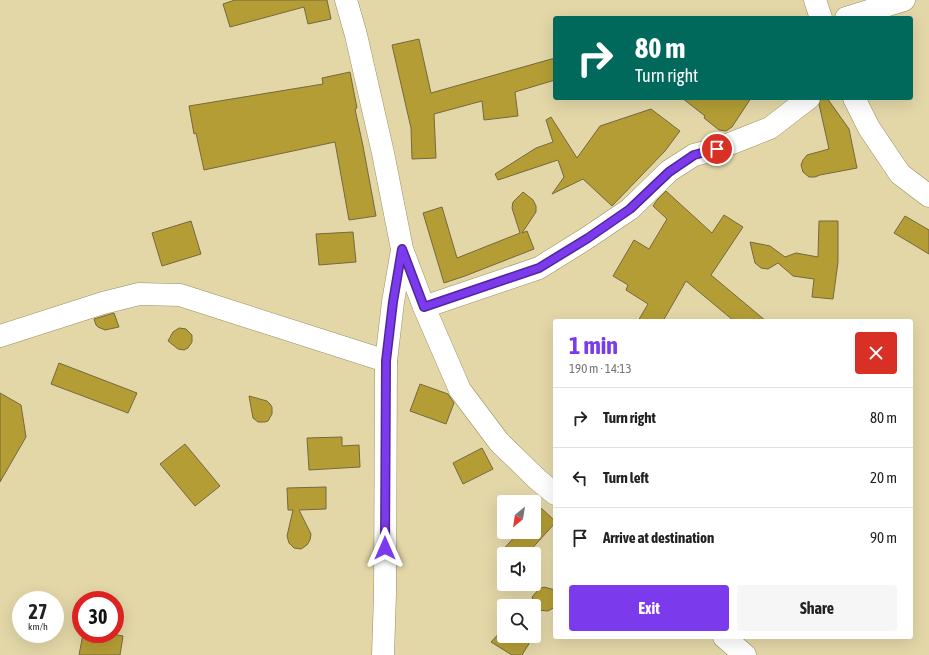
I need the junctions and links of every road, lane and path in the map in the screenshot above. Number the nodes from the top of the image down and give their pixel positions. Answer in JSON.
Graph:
{"nodes":[{"id":1,"x":346,"y":0,"type":"edge"},
{"id":2,"x":815,"y":0,"type":"edge"},
{"id":3,"x":904,"y":0,"type":"edge"},
{"id":4,"x":820,"y":16,"type":"edge"},
{"id":5,"x":852,"y":16,"type":"edge"},
{"id":6,"x":806,"y":100,"type":"edge"},
{"id":7,"x":855,"y":100,"type":"edge"},
{"id":8,"x":929,"y":196,"type":"edge"},
{"id":9,"x":402,"y":249,"type":"junction"},
{"id":10,"x":424,"y":307,"type":"junction"},
{"id":11,"x":0,"y":336,"type":"edge"},
{"id":12,"x":386,"y":361,"type":"junction"},
{"id":13,"x":553,"y":492,"type":"edge"},
{"id":14,"x":726,"y":639,"type":"edge"},
{"id":15,"x":383,"y":655,"type":"edge"},
{"id":16,"x":745,"y":655,"type":"edge"}],
"edges":[{"from":1,"to":9,"type":"street"},
{"from":2,"to":4,"type":"street"},
{"from":3,"to":5,"type":"street"},
{"from":6,"to":10,"type":"street"},
{"from":7,"to":8,"type":"street"},
{"from":9,"to":10,"type":"street"},
{"from":9,"to":12,"type":"street"},
{"from":10,"to":13,"type":"street"},
{"from":11,"to":12,"type":"street"},
{"from":12,"to":15,"type":"street"},
{"from":14,"to":16,"type":"street"}]}
